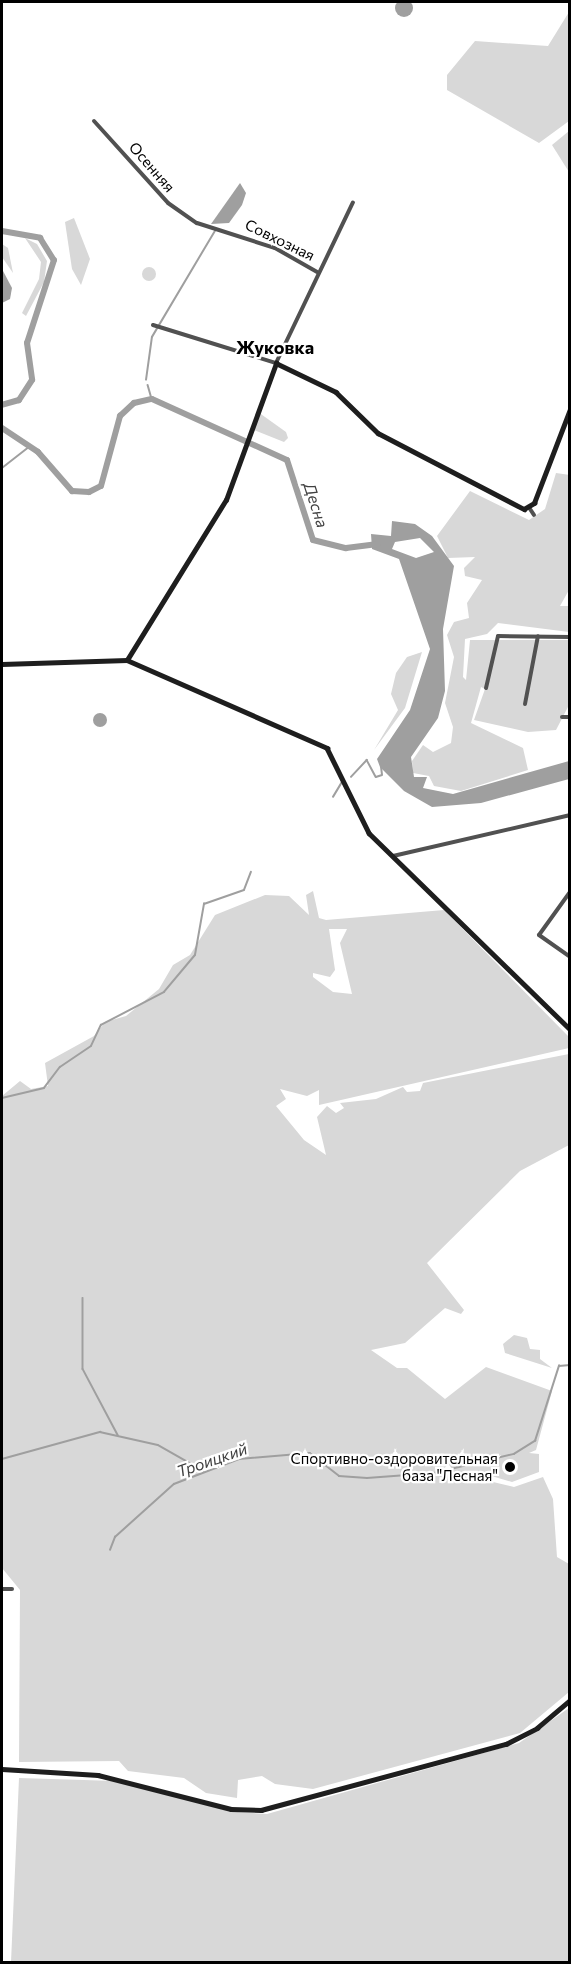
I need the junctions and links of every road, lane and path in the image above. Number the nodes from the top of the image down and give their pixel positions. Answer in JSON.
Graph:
{"nodes":[{"id":1,"x":94,"y":121,"type":"dead end"},
{"id":2,"x":570,"y":154,"type":"edge"},
{"id":3,"x":570,"y":166,"type":"edge"},
{"id":4,"x":353,"y":201,"type":"dead end"},
{"id":5,"x":197,"y":223,"type":"joint"},
{"id":6,"x":317,"y":272,"type":"junction"},
{"id":7,"x":153,"y":325,"type":"dead end"},
{"id":8,"x":276,"y":363,"type":"junction"},
{"id":9,"x":570,"y":410,"type":"edge"},
{"id":10,"x":530,"y":509,"type":"junction"},
{"id":11,"x":534,"y":515,"type":"dead end"},
{"id":12,"x":538,"y":636,"type":"junction"},
{"id":13,"x":570,"y":636,"type":"edge"},
{"id":14,"x":127,"y":660,"type":"junction"},
{"id":15,"x":2,"y":664,"type":"edge"},
{"id":16,"x":486,"y":688,"type":"dead end"},
{"id":17,"x":525,"y":704,"type":"dead end"},
{"id":18,"x":562,"y":717,"type":"dead end"},
{"id":19,"x":570,"y":717,"type":"edge"},
{"id":20,"x":570,"y":814,"type":"edge"},
{"id":21,"x":392,"y":856,"type":"junction"},
{"id":22,"x":570,"y":892,"type":"edge"},
{"id":23,"x":570,"y":957,"type":"edge"},
{"id":24,"x":570,"y":1029,"type":"edge"},
{"id":25,"x":2,"y":1589,"type":"edge"},
{"id":26,"x":12,"y":1589,"type":"dead end"},
{"id":27,"x":570,"y":1700,"type":"edge"},
{"id":28,"x":2,"y":1769,"type":"edge"}],
"edges":[{"from":1,"to":5,"type":"street","name":"Осенняя"},
{"from":2,"to":3,"type":"street"},
{"from":4,"to":6,"type":"street"},
{"from":5,"to":6,"type":"street","name":"Совхозная"},
{"from":6,"to":8,"type":"street"},
{"from":7,"to":8,"type":"street"},
{"from":8,"to":10,"type":"street"},
{"from":8,"to":14,"type":"street"},
{"from":9,"to":10,"type":"street"},
{"from":10,"to":11,"type":"street"},
{"from":12,"to":13,"type":"street"},
{"from":12,"to":16,"type":"street"},
{"from":12,"to":17,"type":"street"},
{"from":14,"to":15,"type":"street"},
{"from":14,"to":21,"type":"street"},
{"from":18,"to":19,"type":"street"},
{"from":20,"to":21,"type":"street"},
{"from":21,"to":24,"type":"street"},
{"from":22,"to":23,"type":"street"},
{"from":25,"to":26,"type":"street"},
{"from":27,"to":28,"type":"street"}]}
